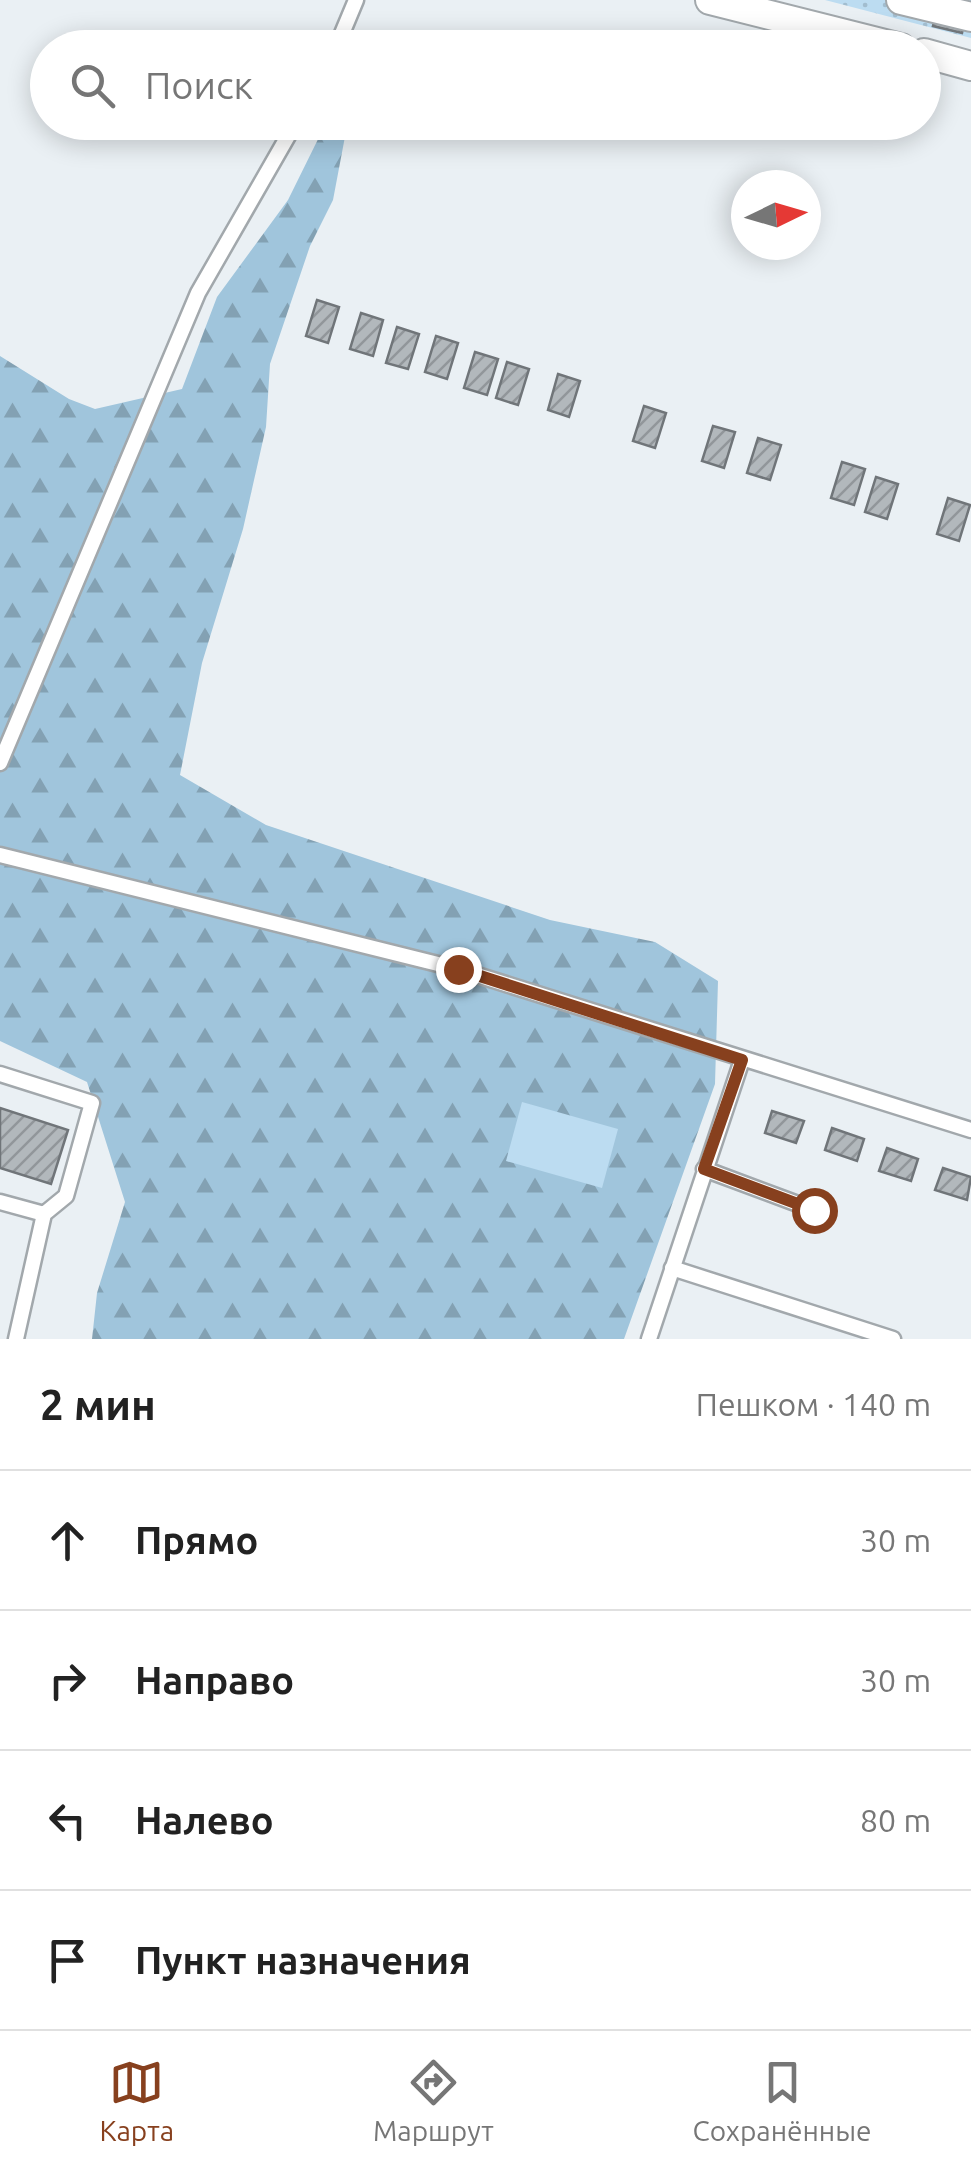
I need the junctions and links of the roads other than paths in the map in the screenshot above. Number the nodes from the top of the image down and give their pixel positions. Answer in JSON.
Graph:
{"nodes":[{"id":1,"x":356,"y":0,"type":"edge"},
{"id":2,"x":710,"y":0,"type":"edge"},
{"id":3,"x":903,"y":0,"type":"edge"},
{"id":4,"x":971,"y":18,"type":"edge"},
{"id":5,"x":344,"y":30,"type":"edge"},
{"id":6,"x":830,"y":30,"type":"edge"},
{"id":7,"x":900,"y":30,"type":"edge"},
{"id":8,"x":941,"y":58,"type":"edge"},
{"id":9,"x":971,"y":66,"type":"edge"},
{"id":10,"x":286,"y":140,"type":"edge"},
{"id":11,"x":0,"y":763,"type":"edge"},
{"id":12,"x":0,"y":855,"type":"edge"},
{"id":13,"x":742,"y":1060,"type":"junction"},
{"id":14,"x":0,"y":1074,"type":"edge"},
{"id":15,"x":971,"y":1130,"type":"edge"},
{"id":16,"x":704,"y":1169,"type":"junction"},
{"id":17,"x":0,"y":1202,"type":"edge"},
{"id":18,"x":814,"y":1210,"type":"dead end"},
{"id":19,"x":44,"y":1214,"type":"junction"},
{"id":20,"x":672,"y":1268,"type":"junction"},
{"id":21,"x":16,"y":1339,"type":"edge"},
{"id":22,"x":649,"y":1339,"type":"edge"},
{"id":23,"x":893,"y":1339,"type":"edge"}],
"edges":[{"from":1,"to":5,"type":"lane"},
{"from":2,"to":6,"type":"street"},
{"from":3,"to":4,"type":"street"},
{"from":3,"to":7,"type":"street"},
{"from":8,"to":9,"type":"street"},
{"from":10,"to":11,"type":"lane"},
{"from":12,"to":13,"type":"lane"},
{"from":13,"to":15,"type":"lane"},
{"from":13,"to":16,"type":"lane"},
{"from":14,"to":19,"type":"lane"},
{"from":16,"to":18,"type":"lane"},
{"from":16,"to":20,"type":"lane"},
{"from":17,"to":19,"type":"lane"},
{"from":19,"to":21,"type":"lane"},
{"from":20,"to":22,"type":"lane"},
{"from":20,"to":23,"type":"lane"}]}
